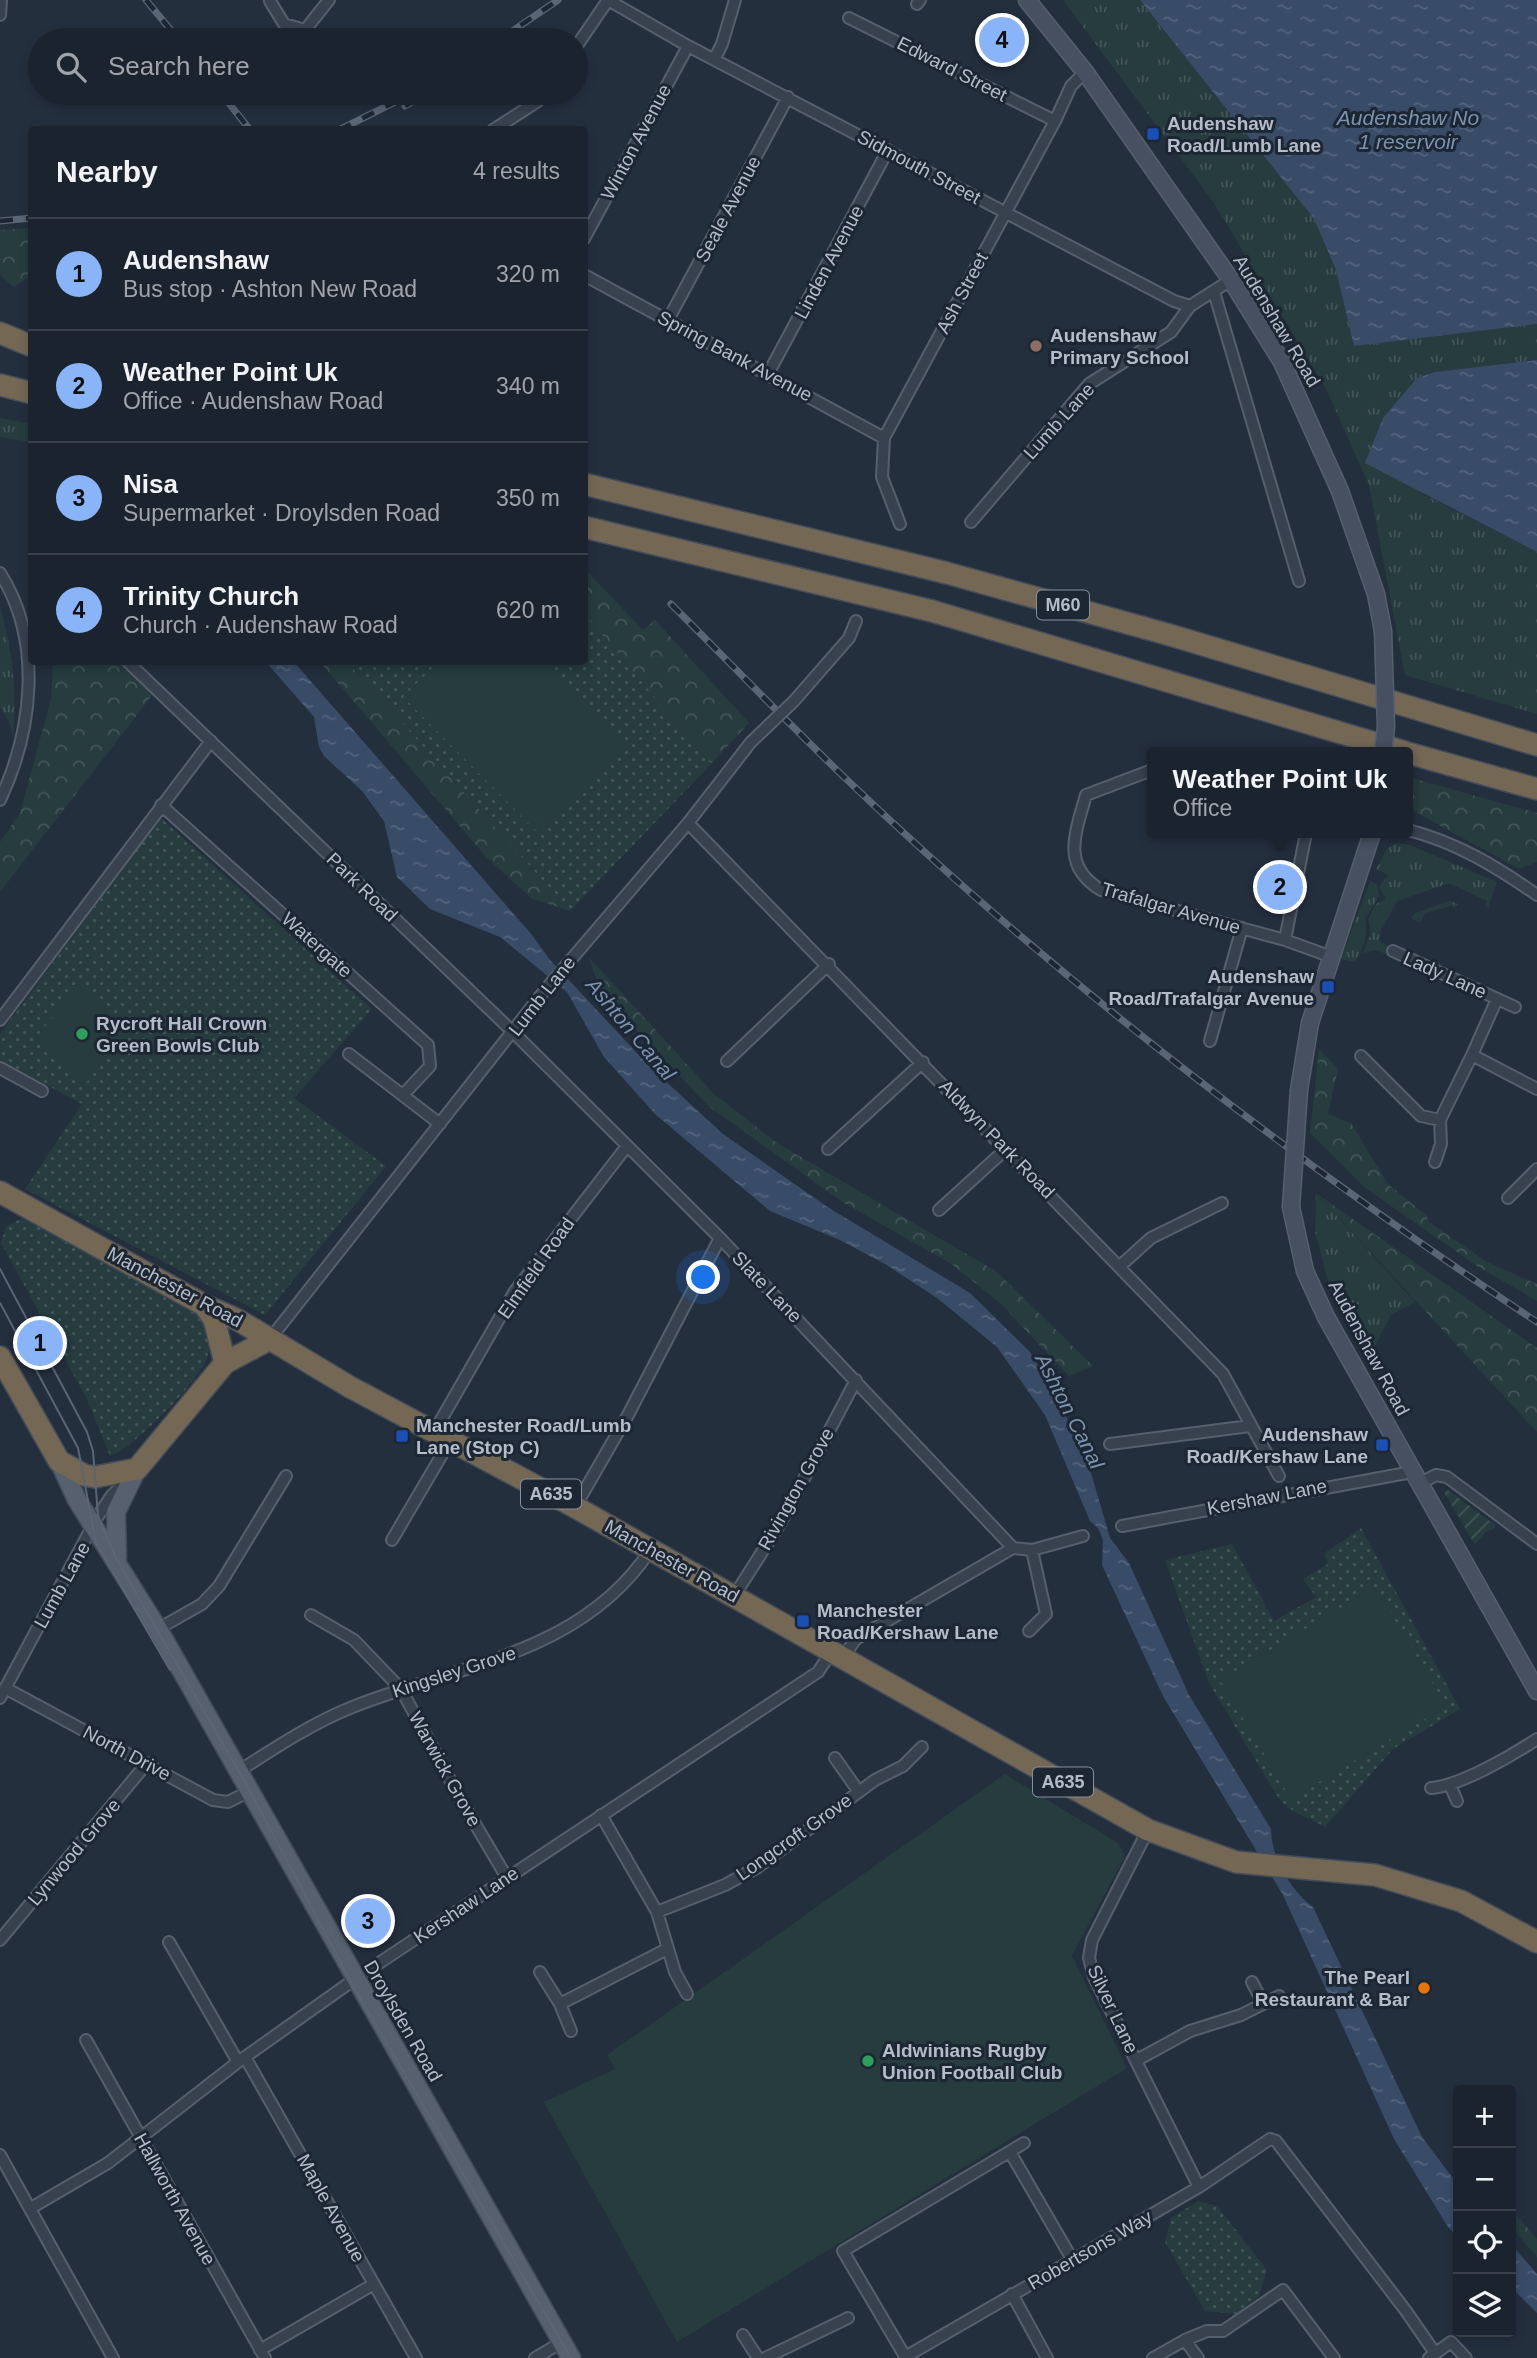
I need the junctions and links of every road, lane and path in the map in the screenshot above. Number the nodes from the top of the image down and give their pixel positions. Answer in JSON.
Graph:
{"nodes":[{"id":1,"x":1,"y":0,"type":"edge"},
{"id":2,"x":329,"y":0,"type":"edge"},
{"id":3,"x":608,"y":0,"type":"edge"},
{"id":4,"x":735,"y":0,"type":"edge"},
{"id":5,"x":1027,"y":0,"type":"edge"},
{"id":6,"x":270,"y":1,"type":"edge"},
{"id":7,"x":0,"y":15,"type":"edge"},
{"id":8,"x":849,"y":18,"type":"dead end"},
{"id":9,"x":298,"y":28,"type":"edge"},
{"id":10,"x":307,"y":28,"type":"edge"},
{"id":11,"x":588,"y":29,"type":"edge"},
{"id":12,"x":688,"y":46,"type":"junction"},
{"id":13,"x":715,"y":58,"type":"junction"},
{"id":14,"x":1085,"y":72,"type":"junction"},
{"id":15,"x":788,"y":97,"type":"junction"},
{"id":16,"x":530,"y":105,"type":"edge"},
{"id":17,"x":1055,"y":121,"type":"junction"},
{"id":18,"x":499,"y":126,"type":"edge"},
{"id":19,"x":888,"y":150,"type":"junction"},
{"id":20,"x":1005,"y":211,"type":"junction"},
{"id":21,"x":588,"y":232,"type":"edge"},
{"id":22,"x":588,"y":277,"type":"edge"},
{"id":23,"x":1231,"y":281,"type":"junction"},
{"id":24,"x":1214,"y":292,"type":"junction"},
{"id":25,"x":1191,"y":306,"type":"junction"},
{"id":26,"x":668,"y":320,"type":"junction"},
{"id":27,"x":0,"y":333,"type":"edge"},
{"id":28,"x":28,"y":344,"type":"edge"},
{"id":29,"x":0,"y":346,"type":"edge"},
{"id":30,"x":28,"y":352,"type":"edge"},
{"id":31,"x":768,"y":374,"type":"junction"},
{"id":32,"x":884,"y":438,"type":"junction"},
{"id":33,"x":588,"y":485,"type":"edge"},
{"id":34,"x":971,"y":522,"type":"dead end"},
{"id":35,"x":900,"y":524,"type":"dead end"},
{"id":36,"x":588,"y":528,"type":"edge"},
{"id":37,"x":0,"y":573,"type":"edge"},
{"id":38,"x":1299,"y":581,"type":"dead end"},
{"id":39,"x":856,"y":621,"type":"dead end"},
{"id":40,"x":131,"y":665,"type":"edge"},
{"id":41,"x":211,"y":741,"type":"junction"},
{"id":42,"x":1537,"y":744,"type":"edge"},
{"id":43,"x":1384,"y":747,"type":"edge"},
{"id":44,"x":1386,"y":747,"type":"edge"},
{"id":45,"x":1413,"y":755,"type":"edge"},
{"id":46,"x":1147,"y":771,"type":"edge"},
{"id":47,"x":1537,"y":789,"type":"edge"},
{"id":48,"x":0,"y":800,"type":"edge"},
{"id":49,"x":161,"y":805,"type":"junction"},
{"id":50,"x":688,"y":822,"type":"junction"},
{"id":51,"x":1413,"y":832,"type":"edge"},
{"id":52,"x":1305,"y":838,"type":"edge"},
{"id":53,"x":1370,"y":838,"type":"edge"},
{"id":54,"x":1537,"y":895,"type":"edge"},
{"id":55,"x":1242,"y":928,"type":"junction"},
{"id":56,"x":1285,"y":940,"type":"junction"},
{"id":57,"x":1393,"y":951,"type":"dead end"},
{"id":58,"x":1332,"y":957,"type":"junction"},
{"id":59,"x":829,"y":964,"type":"junction"},
{"id":60,"x":1497,"y":999,"type":"junction"},
{"id":61,"x":1515,"y":1007,"type":"dead end"},
{"id":62,"x":0,"y":1020,"type":"edge"},
{"id":63,"x":513,"y":1032,"type":"junction"},
{"id":64,"x":1210,"y":1041,"type":"dead end"},
{"id":65,"x":349,"y":1054,"type":"dead end"},
{"id":66,"x":1472,"y":1055,"type":"junction"},
{"id":67,"x":1361,"y":1056,"type":"dead end"},
{"id":68,"x":727,"y":1061,"type":"dead end"},
{"id":69,"x":923,"y":1062,"type":"junction"},
{"id":70,"x":0,"y":1068,"type":"edge"},
{"id":71,"x":1537,"y":1089,"type":"edge"},
{"id":72,"x":42,"y":1091,"type":"dead end"},
{"id":73,"x":403,"y":1095,"type":"junction"},
{"id":74,"x":1440,"y":1120,"type":"junction"},
{"id":75,"x":440,"y":1124,"type":"junction"},
{"id":76,"x":627,"y":1146,"type":"junction"},
{"id":77,"x":828,"y":1149,"type":"dead end"},
{"id":78,"x":1006,"y":1149,"type":"junction"},
{"id":79,"x":1435,"y":1162,"type":"dead end"},
{"id":80,"x":1537,"y":1169,"type":"edge"},
{"id":81,"x":0,"y":1192,"type":"edge"},
{"id":82,"x":1508,"y":1198,"type":"dead end"},
{"id":83,"x":1222,"y":1203,"type":"dead end"},
{"id":84,"x":10,"y":1208,"type":"edge"},
{"id":85,"x":939,"y":1210,"type":"dead end"},
{"id":86,"x":720,"y":1238,"type":"junction"},
{"id":87,"x":1120,"y":1266,"type":"junction"},
{"id":88,"x":204,"y":1305,"type":"junction"},
{"id":89,"x":270,"y":1339,"type":"junction"},
{"id":90,"x":0,"y":1357,"type":"edge"},
{"id":91,"x":225,"y":1363,"type":"junction"},
{"id":92,"x":856,"y":1380,"type":"junction"},
{"id":93,"x":1251,"y":1426,"type":"junction"},
{"id":94,"x":442,"y":1436,"type":"junction"},
{"id":95,"x":1110,"y":1444,"type":"dead end"},
{"id":96,"x":59,"y":1461,"type":"junction"},
{"id":97,"x":134,"y":1474,"type":"junction"},
{"id":98,"x":286,"y":1475,"type":"dead end"},
{"id":99,"x":1279,"y":1476,"type":"dead end"},
{"id":100,"x":1415,"y":1478,"type":"junction"},
{"id":101,"x":575,"y":1507,"type":"junction"},
{"id":102,"x":94,"y":1523,"type":"junction"},
{"id":103,"x":1122,"y":1526,"type":"dead end"},
{"id":104,"x":1083,"y":1536,"type":"dead end"},
{"id":105,"x":392,"y":1540,"type":"dead end"},
{"id":106,"x":1537,"y":1544,"type":"edge"},
{"id":107,"x":1013,"y":1548,"type":"junction"},
{"id":108,"x":651,"y":1549,"type":"junction"},
{"id":109,"x":1032,"y":1550,"type":"junction"},
{"id":110,"x":117,"y":1560,"type":"junction"},
{"id":111,"x":734,"y":1596,"type":"junction"},
{"id":112,"x":311,"y":1615,"type":"dead end"},
{"id":113,"x":158,"y":1629,"type":"junction"},
{"id":114,"x":1029,"y":1631,"type":"dead end"},
{"id":115,"x":837,"y":1654,"type":"junction"},
{"id":116,"x":401,"y":1689,"type":"junction"},
{"id":117,"x":1537,"y":1691,"type":"edge"},
{"id":118,"x":3,"y":1693,"type":"edge"},
{"id":119,"x":1537,"y":1739,"type":"edge"},
{"id":120,"x":922,"y":1747,"type":"dead end"},
{"id":121,"x":835,"y":1758,"type":"dead end"},
{"id":122,"x":147,"y":1763,"type":"junction"},
{"id":123,"x":239,"y":1771,"type":"junction"},
{"id":124,"x":1450,"y":1784,"type":"junction"},
{"id":125,"x":1431,"y":1788,"type":"dead end"},
{"id":126,"x":250,"y":1791,"type":"junction"},
{"id":127,"x":859,"y":1792,"type":"junction"},
{"id":128,"x":1457,"y":1801,"type":"dead end"},
{"id":129,"x":601,"y":1815,"type":"junction"},
{"id":130,"x":1148,"y":1830,"type":"junction"},
{"id":131,"x":507,"y":1878,"type":"junction"},
{"id":132,"x":657,"y":1912,"type":"junction"},
{"id":133,"x":0,"y":1940,"type":"edge"},
{"id":134,"x":169,"y":1942,"type":"dead end"},
{"id":135,"x":1537,"y":1942,"type":"edge"},
{"id":136,"x":667,"y":1949,"type":"junction"},
{"id":137,"x":540,"y":1972,"type":"dead end"},
{"id":138,"x":355,"y":1979,"type":"junction"},
{"id":139,"x":1252,"y":1982,"type":"dead end"},
{"id":140,"x":687,"y":1994,"type":"dead end"},
{"id":141,"x":1279,"y":1996,"type":"dead end"},
{"id":142,"x":1263,"y":2003,"type":"junction"},
{"id":143,"x":560,"y":2004,"type":"junction"},
{"id":144,"x":571,"y":2031,"type":"dead end"},
{"id":145,"x":86,"y":2040,"type":"dead end"},
{"id":146,"x":242,"y":2059,"type":"junction"},
{"id":147,"x":1137,"y":2060,"type":"junction"},
{"id":148,"x":141,"y":2139,"type":"junction"},
{"id":149,"x":1024,"y":2143,"type":"dead end"},
{"id":150,"x":1010,"y":2152,"type":"junction"},
{"id":151,"x":0,"y":2155,"type":"edge"},
{"id":152,"x":1199,"y":2187,"type":"junction"},
{"id":153,"x":31,"y":2208,"type":"junction"},
{"id":154,"x":1072,"y":2259,"type":"junction"},
{"id":155,"x":374,"y":2284,"type":"junction"},
{"id":156,"x":1012,"y":2294,"type":"junction"},
{"id":157,"x":848,"y":2318,"type":"dead end"},
{"id":158,"x":743,"y":2335,"type":"dead end"},
{"id":159,"x":1185,"y":2340,"type":"junction"},
{"id":160,"x":567,"y":2350,"type":"edge"},
{"id":161,"x":262,"y":2354,"type":"edge"},
{"id":162,"x":1432,"y":2356,"type":"edge"},
{"id":163,"x":905,"y":2357,"type":"edge"},
{"id":164,"x":113,"y":2358,"type":"edge"},
{"id":165,"x":416,"y":2358,"type":"edge"},
{"id":166,"x":535,"y":2358,"type":"edge"},
{"id":167,"x":758,"y":2358,"type":"edge"},
{"id":168,"x":765,"y":2358,"type":"edge"},
{"id":169,"x":1047,"y":2358,"type":"edge"},
{"id":170,"x":1153,"y":2358,"type":"edge"},
{"id":171,"x":1198,"y":2358,"type":"edge"},
{"id":172,"x":1334,"y":2358,"type":"edge"},
{"id":173,"x":1466,"y":2358,"type":"edge"}],
"edges":[{"from":1,"to":7,"type":"street"},
{"from":2,"to":10,"type":"street"},
{"from":3,"to":11,"type":"street"},
{"from":3,"to":12,"type":"street","name":"Sidmouth Street"},
{"from":4,"to":13,"type":"street"},
{"from":5,"to":14,"type":"main road","name":"Audenshaw Road"},
{"from":6,"to":9,"type":"street"},
{"from":8,"to":17,"type":"street","name":"Edward Street"},
{"from":12,"to":13,"type":"street","name":"Sidmouth Street"},
{"from":12,"to":21,"type":"street","name":"Winton Avenue"},
{"from":13,"to":15,"type":"street","name":"Sidmouth Street"},
{"from":14,"to":17,"type":"street","name":"Ash Street"},
{"from":14,"to":23,"type":"main road","name":"Audenshaw Road"},
{"from":15,"to":19,"type":"street","name":"Sidmouth Street"},
{"from":15,"to":26,"type":"street","name":"Seale Avenue"},
{"from":16,"to":18,"type":"street"},
{"from":17,"to":20,"type":"street","name":"Ash Street"},
{"from":19,"to":20,"type":"street","name":"Sidmouth Street"},
{"from":19,"to":31,"type":"street","name":"Linden Avenue"},
{"from":20,"to":25,"type":"street","name":"Sidmouth Street"},
{"from":20,"to":32,"type":"street","name":"Ash Street"},
{"from":22,"to":26,"type":"street","name":"Spring Bank Avenue"},
{"from":23,"to":24,"type":"street"},
{"from":23,"to":43,"type":"main road","name":"Audenshaw Road","bridge":true},
{"from":24,"to":25,"type":"street"},
{"from":24,"to":38,"type":"street","name":"Audenshaw Road"},
{"from":25,"to":34,"type":"street","name":"Lumb Lane"},
{"from":26,"to":31,"type":"street","name":"Spring Bank Avenue"},
{"from":27,"to":28,"type":"highway"},
{"from":29,"to":30,"type":"highway"},
{"from":31,"to":32,"type":"street","name":"Spring Bank Avenue"},
{"from":32,"to":35,"type":"street","name":"Ash Street"},
{"from":33,"to":42,"type":"highway","number":"M60"},
{"from":36,"to":44,"type":"highway","number":"M60"},
{"from":37,"to":48,"type":"street"},
{"from":39,"to":50,"type":"street","name":"Lumb Lane","bridge":true},
{"from":40,"to":41,"type":"street","name":"Park Road"},
{"from":41,"to":49,"type":"street"},
{"from":41,"to":63,"type":"street","name":"Park Road"},
{"from":45,"to":47,"type":"highway","number":"M60"},
{"from":46,"to":55,"type":"street","name":"Trafalgar Avenue"},
{"from":49,"to":62,"type":"street"},
{"from":49,"to":73,"type":"street","name":"Watergate"},
{"from":50,"to":59,"type":"street","name":"Aldwyn Park Road"},
{"from":50,"to":63,"type":"street","name":"Lumb Lane"},
{"from":51,"to":54,"type":"street"},
{"from":52,"to":56,"type":"street"},
{"from":53,"to":58,"type":"main road","name":"Audenshaw Road"},
{"from":55,"to":56,"type":"street","name":"Trafalgar Avenue"},
{"from":55,"to":64,"type":"street"},
{"from":56,"to":58,"type":"street","name":"Trafalgar Avenue"},
{"from":57,"to":60,"type":"street","name":"Lady Lane"},
{"from":58,"to":100,"type":"main road","name":"Audenshaw Road","bridge":true},
{"from":59,"to":68,"type":"street"},
{"from":59,"to":69,"type":"street","name":"Aldwyn Park Road"},
{"from":60,"to":61,"type":"street","name":"Lady Lane"},
{"from":60,"to":66,"type":"street","name":"Lady Lane"},
{"from":63,"to":75,"type":"street","name":"Lumb Lane"},
{"from":63,"to":76,"type":"street","name":"Slate Lane"},
{"from":65,"to":73,"type":"street"},
{"from":66,"to":71,"type":"street"},
{"from":66,"to":74,"type":"street","name":"Lady Lane"},
{"from":67,"to":74,"type":"street"},
{"from":69,"to":77,"type":"street"},
{"from":69,"to":78,"type":"street","name":"Aldwyn Park Road"},
{"from":70,"to":72,"type":"street"},
{"from":73,"to":75,"type":"street"},
{"from":74,"to":79,"type":"street"},
{"from":75,"to":89,"type":"street","name":"Lumb Lane"},
{"from":76,"to":86,"type":"street","name":"Slate Lane"},
{"from":76,"to":94,"type":"street","name":"Elmfield Road"},
{"from":78,"to":85,"type":"street"},
{"from":78,"to":87,"type":"street","name":"Aldwyn Park Road"},
{"from":80,"to":82,"type":"street"},
{"from":81,"to":84,"type":"highway","name":"Manchester Road","number":"A635"},
{"from":83,"to":87,"type":"street"},
{"from":84,"to":88,"type":"highway","name":"Manchester Road","number":"A635"},
{"from":86,"to":92,"type":"street","name":"Slate Lane"},
{"from":86,"to":101,"type":"street"},
{"from":87,"to":93,"type":"street","name":"Aldwyn Park Road"},
{"from":88,"to":89,"type":"highway","name":"Manchester Road","number":"A635"},
{"from":88,"to":91,"type":"highway"},
{"from":89,"to":91,"type":"highway","name":"Lumb Lane"},
{"from":89,"to":94,"type":"highway","name":"Manchester Road","number":"A635"},
{"from":90,"to":96,"type":"highway"},
{"from":91,"to":97,"type":"highway","name":"Lumb Lane"},
{"from":92,"to":107,"type":"street","name":"Slate Lane"},
{"from":92,"to":111,"type":"street","name":"Rivington Grove"},
{"from":93,"to":95,"type":"street"},
{"from":93,"to":99,"type":"street","name":"Aldwyn Park Road"},
{"from":94,"to":101,"type":"highway","name":"Manchester Road","number":"A635"},
{"from":94,"to":105,"type":"street","name":"Elmfield Road"},
{"from":96,"to":97,"type":"highway"},
{"from":96,"to":102,"type":"main road","name":"Droylsden Road"},
{"from":97,"to":102,"type":"street","name":"Lumb Lane"},
{"from":97,"to":110,"type":"main road","name":"Lumb Lane"},
{"from":98,"to":113,"type":"street"},
{"from":100,"to":103,"type":"street","name":"Kershaw Lane"},
{"from":100,"to":106,"type":"street","name":"Kershaw Lane"},
{"from":100,"to":117,"type":"main road","name":"Audenshaw Road"},
{"from":101,"to":108,"type":"highway","name":"Manchester Road","number":"A635"},
{"from":102,"to":110,"type":"main road","name":"Droylsden Road"},
{"from":102,"to":118,"type":"street","name":"Lumb Lane"},
{"from":104,"to":109,"type":"street"},
{"from":107,"to":109,"type":"street"},
{"from":107,"to":115,"type":"street","name":"Kershaw Lane"},
{"from":108,"to":111,"type":"highway","name":"Manchester Road","number":"A635"},
{"from":108,"to":116,"type":"street","name":"Kingsley Grove"},
{"from":109,"to":114,"type":"street"},
{"from":110,"to":113,"type":"main road","name":"Droylsden Road"},
{"from":111,"to":115,"type":"highway","name":"Manchester Road","number":"A635"},
{"from":112,"to":116,"type":"street","name":"Warwick Grove"},
{"from":113,"to":123,"type":"main road","name":"Droylsden Road"},
{"from":115,"to":129,"type":"street","name":"Kershaw Lane"},
{"from":115,"to":130,"type":"highway","name":"Manchester Road","number":"A635"},
{"from":116,"to":123,"type":"street","name":"Kingsley Grove"},
{"from":116,"to":131,"type":"street","name":"Warwick Grove"},
{"from":118,"to":122,"type":"street","name":"North Drive"},
{"from":119,"to":124,"type":"street"},
{"from":120,"to":127,"type":"street","name":"Longcroft Grove"},
{"from":121,"to":127,"type":"street"},
{"from":122,"to":126,"type":"street","name":"North Drive"},
{"from":122,"to":133,"type":"street","name":"Lynwood Grove"},
{"from":123,"to":126,"type":"main road","name":"Droylsden Road"},
{"from":124,"to":125,"type":"street"},
{"from":124,"to":128,"type":"street"},
{"from":126,"to":138,"type":"main road","name":"Droylsden Road"},
{"from":127,"to":132,"type":"street","name":"Longcroft Grove"},
{"from":129,"to":131,"type":"street","name":"Kershaw Lane"},
{"from":129,"to":132,"type":"street"},
{"from":130,"to":135,"type":"highway","name":"Manchester Road","number":"A635"},
{"from":130,"to":147,"type":"street","name":"Silver Lane"},
{"from":131,"to":138,"type":"street","name":"Kershaw Lane"},
{"from":132,"to":136,"type":"street"},
{"from":134,"to":146,"type":"street","name":"Maple Avenue"},
{"from":136,"to":140,"type":"street"},
{"from":136,"to":143,"type":"street"},
{"from":137,"to":143,"type":"street"},
{"from":138,"to":146,"type":"street","name":"Kershaw Lane"},
{"from":138,"to":160,"type":"main road","name":"Droylsden Road"},
{"from":139,"to":142,"type":"street"},
{"from":141,"to":142,"type":"street"},
{"from":142,"to":147,"type":"street"},
{"from":143,"to":144,"type":"street"},
{"from":145,"to":148,"type":"street","name":"Hallworth Avenue"},
{"from":146,"to":148,"type":"street","name":"Kershaw Lane"},
{"from":146,"to":155,"type":"street","name":"Maple Avenue"},
{"from":147,"to":152,"type":"street","name":"Silver Lane"},
{"from":148,"to":153,"type":"street","name":"Kershaw Lane"},
{"from":148,"to":161,"type":"street","name":"Hallworth Avenue"},
{"from":149,"to":150,"type":"street"},
{"from":150,"to":154,"type":"street"},
{"from":150,"to":163,"type":"street"},
{"from":151,"to":153,"type":"street"},
{"from":152,"to":154,"type":"street","name":"Robertsons Way"},
{"from":152,"to":162,"type":"street","name":"Robertsons Way"},
{"from":153,"to":164,"type":"street"},
{"from":154,"to":156,"type":"street","name":"Robertsons Way"},
{"from":155,"to":161,"type":"street"},
{"from":155,"to":165,"type":"street","name":"Maple Avenue"},
{"from":156,"to":163,"type":"street","name":"Robertsons Way"},
{"from":156,"to":169,"type":"street"},
{"from":157,"to":168,"type":"street"},
{"from":158,"to":167,"type":"street"},
{"from":159,"to":170,"type":"street"},
{"from":159,"to":171,"type":"street"},
{"from":159,"to":172,"type":"street"},
{"from":160,"to":166,"type":"street"},
{"from":162,"to":173,"type":"street"}]}
